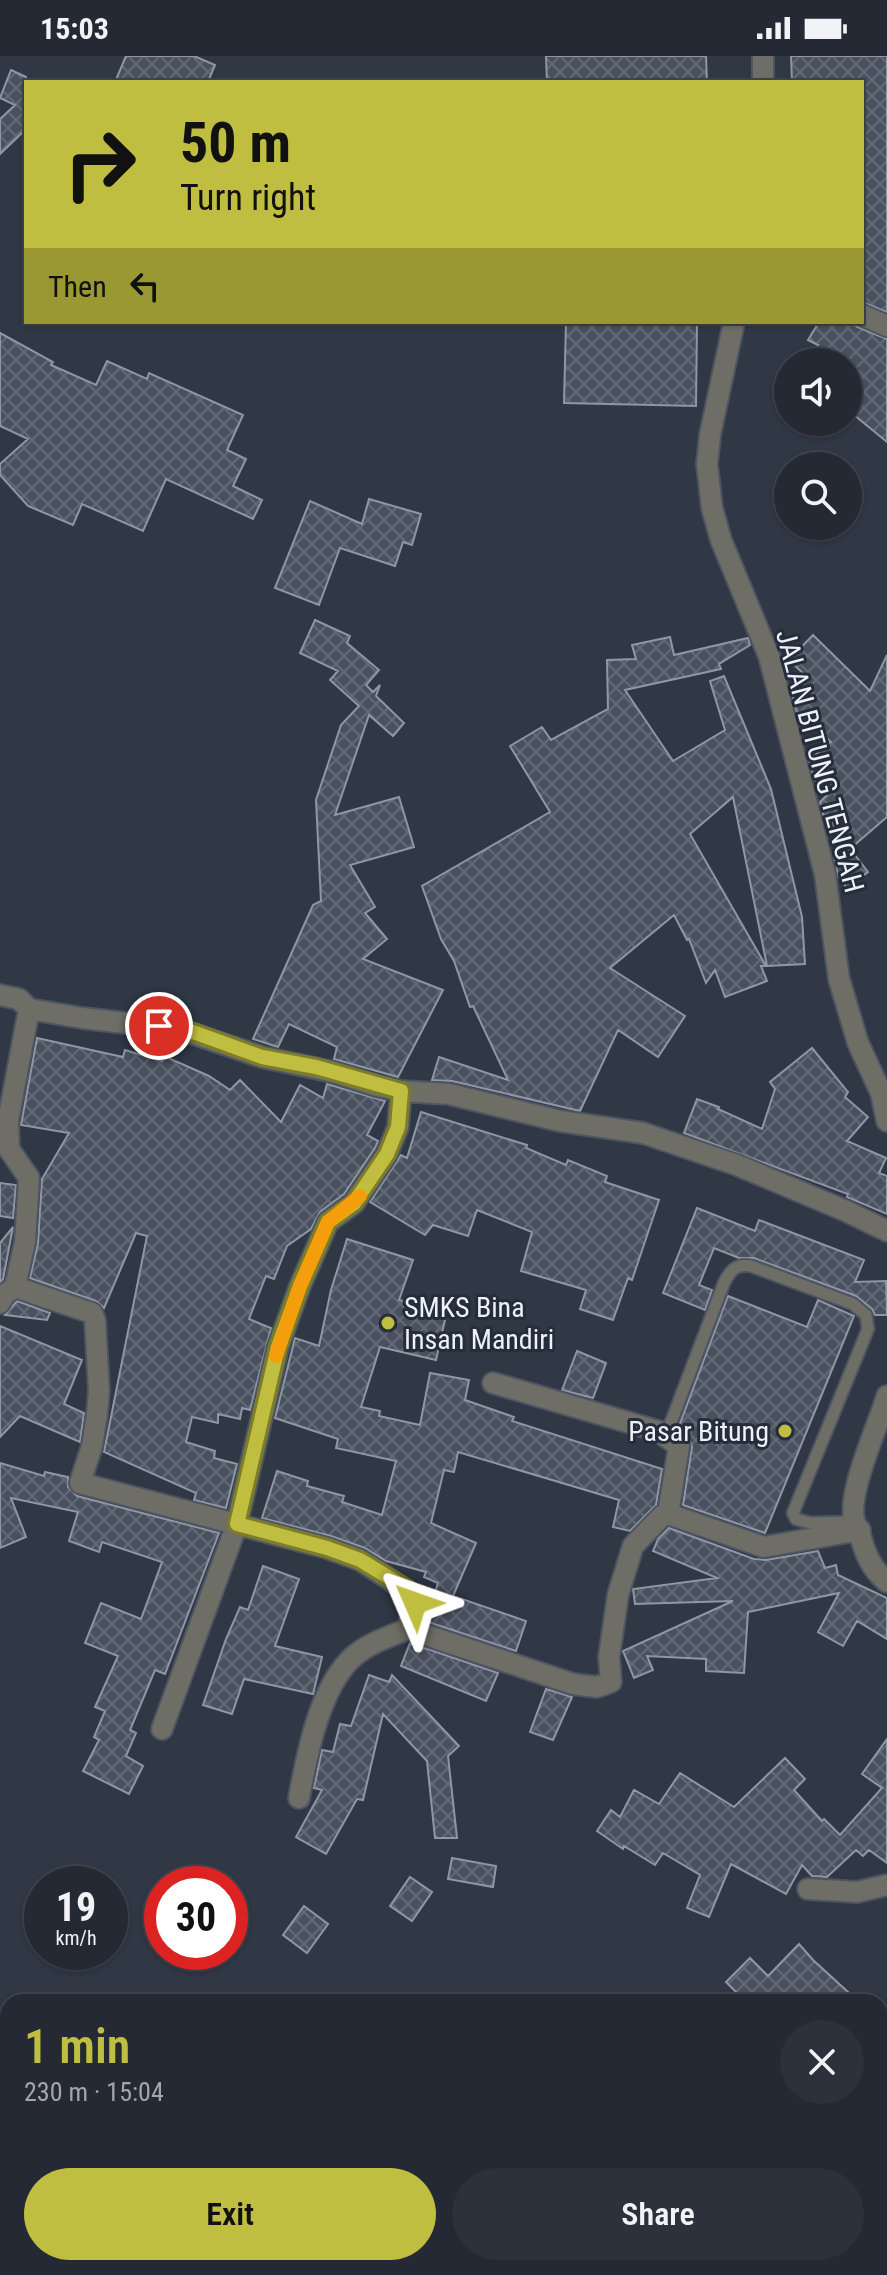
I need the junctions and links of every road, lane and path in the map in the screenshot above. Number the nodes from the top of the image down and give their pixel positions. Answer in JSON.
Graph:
{"nodes":[{"id":1,"x":763,"y":56,"type":"edge"},
{"id":2,"x":763,"y":80,"type":"edge"},
{"id":3,"x":864,"y":316,"type":"edge"},
{"id":4,"x":734,"y":324,"type":"edge"},
{"id":5,"x":887,"y":326,"type":"edge"},
{"id":6,"x":0,"y":995,"type":"edge"},
{"id":7,"x":29,"y":1009,"type":"junction"},
{"id":8,"x":401,"y":1091,"type":"junction"},
{"id":9,"x":887,"y":1121,"type":"edge"},
{"id":10,"x":887,"y":1231,"type":"edge"},
{"id":11,"x":15,"y":1287,"type":"junction"},
{"id":12,"x":0,"y":1303,"type":"edge"},
{"id":13,"x":493,"y":1383,"type":"dead end"},
{"id":14,"x":887,"y":1396,"type":"edge"},
{"id":15,"x":665,"y":1438,"type":"junction"},
{"id":16,"x":668,"y":1514,"type":"junction"},
{"id":17,"x":237,"y":1524,"type":"junction"},
{"id":18,"x":857,"y":1526,"type":"junction"},
{"id":19,"x":887,"y":1582,"type":"edge"},
{"id":20,"x":408,"y":1629,"type":"junction"},
{"id":21,"x":162,"y":1729,"type":"dead end"},
{"id":22,"x":299,"y":1798,"type":"dead end"},
{"id":23,"x":887,"y":1885,"type":"edge"},
{"id":24,"x":808,"y":1889,"type":"dead end"}],
"edges":[{"from":1,"to":2,"type":"street"},
{"from":3,"to":5,"type":"street"},
{"from":4,"to":9,"type":"street","name":"JALAN BITUNG TENGAH"},
{"from":6,"to":7,"type":"street"},
{"from":7,"to":8,"type":"street"},
{"from":7,"to":11,"type":"street"},
{"from":8,"to":10,"type":"street"},
{"from":8,"to":17,"type":"street"},
{"from":11,"to":12,"type":"street"},
{"from":11,"to":17,"type":"street"},
{"from":13,"to":15,"type":"street"},
{"from":14,"to":18,"type":"street"},
{"from":15,"to":16,"type":"street"},
{"from":15,"to":18,"type":"lane"},
{"from":16,"to":18,"type":"street"},
{"from":16,"to":20,"type":"street"},
{"from":17,"to":20,"type":"street"},
{"from":17,"to":21,"type":"street"},
{"from":18,"to":19,"type":"street"},
{"from":20,"to":22,"type":"street"},
{"from":23,"to":24,"type":"street"}]}
